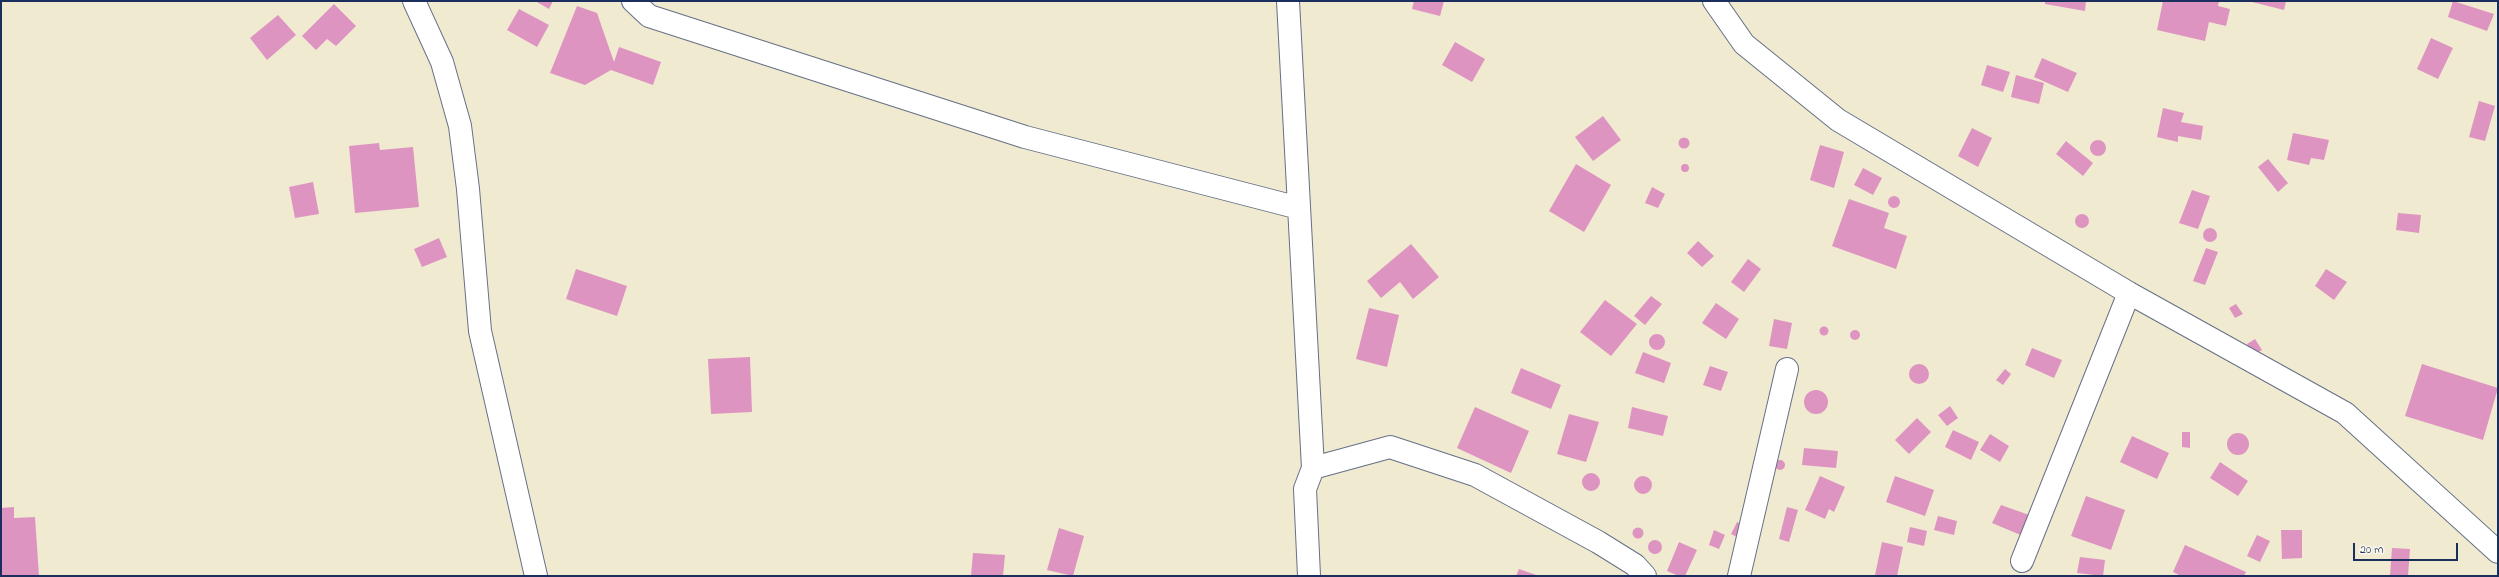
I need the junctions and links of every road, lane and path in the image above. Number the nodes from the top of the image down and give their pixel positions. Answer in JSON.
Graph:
{"nodes":[{"id":1,"x":414,"y":1,"type":"edge"},
{"id":2,"x":633,"y":1,"type":"edge"},
{"id":3,"x":1288,"y":1,"type":"edge"},
{"id":4,"x":1714,"y":1,"type":"edge"},
{"id":5,"x":1299,"y":208,"type":"junction"},
{"id":6,"x":2129,"y":293,"type":"junction"},
{"id":7,"x":1787,"y":369,"type":"dead end"},
{"id":8,"x":1314,"y":468,"type":"junction"},
{"id":9,"x":2498,"y":552,"type":"edge"},
{"id":10,"x":2022,"y":561,"type":"dead end"},
{"id":11,"x":536,"y":576,"type":"edge"},
{"id":12,"x":1309,"y":576,"type":"edge"},
{"id":13,"x":1645,"y":576,"type":"edge"},
{"id":14,"x":1739,"y":576,"type":"edge"}],
"edges":[{"from":1,"to":11,"type":"street"},
{"from":2,"to":5,"type":"street"},
{"from":3,"to":5,"type":"street"},
{"from":4,"to":6,"type":"street"},
{"from":5,"to":8,"type":"street"},
{"from":6,"to":9,"type":"street"},
{"from":6,"to":10,"type":"street"},
{"from":7,"to":14,"type":"street"},
{"from":8,"to":12,"type":"street"},
{"from":8,"to":13,"type":"street"}]}
